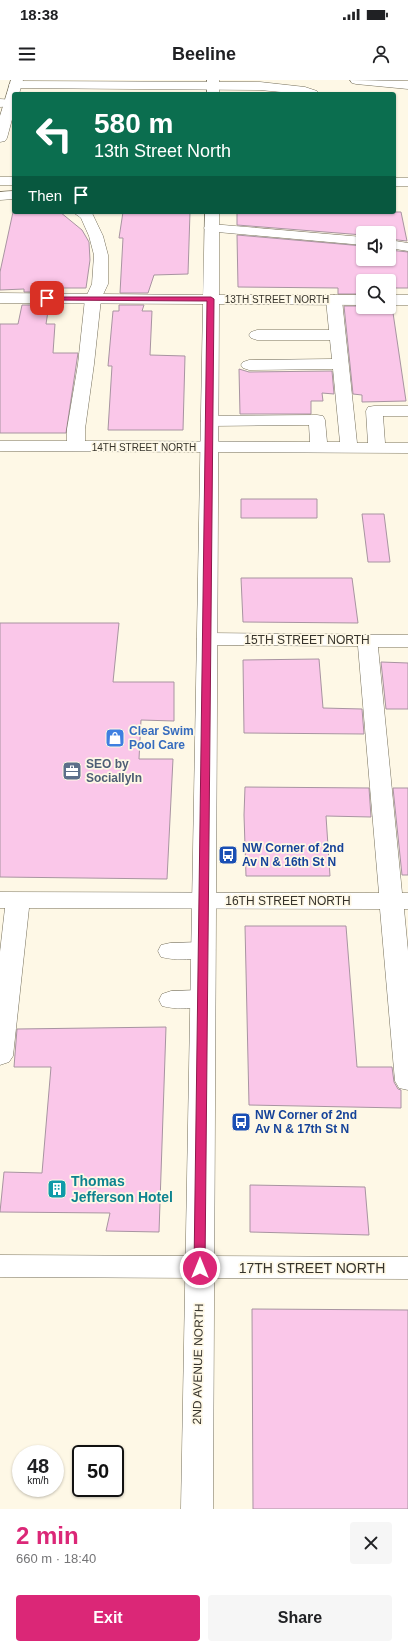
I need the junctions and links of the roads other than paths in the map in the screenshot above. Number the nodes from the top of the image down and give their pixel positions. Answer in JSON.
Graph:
{"nodes":[{"id":1,"x":356,"y":80,"type":"edge"},
{"id":2,"x":408,"y":85,"type":"edge"},
{"id":3,"x":213,"y":87,"type":"edge"},
{"id":4,"x":45,"y":92,"type":"edge"},
{"id":5,"x":310,"y":92,"type":"edge"},
{"id":6,"x":0,"y":93,"type":"edge"},
{"id":7,"x":11,"y":93,"type":"edge"},
{"id":8,"x":0,"y":138,"type":"edge"},
{"id":9,"x":0,"y":181,"type":"edge"},
{"id":10,"x":12,"y":181,"type":"edge"},
{"id":11,"x":396,"y":182,"type":"edge"},
{"id":12,"x":408,"y":182,"type":"edge"},
{"id":13,"x":0,"y":196,"type":"edge"},
{"id":14,"x":12,"y":196,"type":"edge"},
{"id":15,"x":84,"y":214,"type":"edge"},
{"id":16,"x":212,"y":220,"type":"edge"},
{"id":17,"x":356,"y":240,"type":"edge"},
{"id":18,"x":396,"y":245,"type":"edge"},
{"id":19,"x":408,"y":247,"type":"edge"},
{"id":20,"x":0,"y":298,"type":"edge"},
{"id":21,"x":93,"y":299,"type":"junction"},
{"id":22,"x":211,"y":299,"type":"junction"},
{"id":23,"x":334,"y":300,"type":"junction"},
{"id":24,"x":356,"y":300,"type":"edge"},
{"id":25,"x":396,"y":300,"type":"edge"},
{"id":26,"x":408,"y":300,"type":"edge"},
{"id":27,"x":257,"y":335,"type":"dead end"},
{"id":28,"x":338,"y":335,"type":"junction"},
{"id":29,"x":340,"y":364,"type":"junction"},
{"id":30,"x":249,"y":365,"type":"dead end"},
{"id":31,"x":408,"y":411,"type":"edge"},
{"id":32,"x":209,"y":421,"type":"junction"},
{"id":33,"x":0,"y":446,"type":"edge"},
{"id":34,"x":76,"y":447,"type":"junction"},
{"id":35,"x":209,"y":447,"type":"junction"},
{"id":36,"x":319,"y":448,"type":"junction"},
{"id":37,"x":349,"y":448,"type":"junction"},
{"id":38,"x":377,"y":448,"type":"junction"},
{"id":39,"x":408,"y":448,"type":"edge"},
{"id":40,"x":207,"y":639,"type":"junction"},
{"id":41,"x":367,"y":640,"type":"junction"},
{"id":42,"x":408,"y":640,"type":"edge"},
{"id":43,"x":9,"y":900,"type":"edge"},
{"id":44,"x":204,"y":901,"type":"junction"},
{"id":45,"x":400,"y":901,"type":"edge"},
{"id":46,"x":203,"y":950,"type":"junction"},
{"id":47,"x":170,"y":951,"type":"dead end"},
{"id":48,"x":202,"y":999,"type":"junction"},
{"id":49,"x":171,"y":1000,"type":"dead end"},
{"id":50,"x":0,"y":1056,"type":"edge"},
{"id":51,"x":408,"y":1082,"type":"edge"},
{"id":52,"x":0,"y":1266,"type":"edge"},
{"id":53,"x":200,"y":1268,"type":"junction"},
{"id":54,"x":408,"y":1268,"type":"edge"},
{"id":55,"x":197,"y":1509,"type":"edge"}],
"edges":[{"from":1,"to":2,"type":"main road"},
{"from":3,"to":4,"type":"main road"},
{"from":3,"to":5,"type":"main road"},
{"from":6,"to":7,"type":"main road"},
{"from":7,"to":8,"type":"main road"},
{"from":9,"to":10,"type":"main road"},
{"from":11,"to":12,"type":"main road"},
{"from":13,"to":14,"type":"main road"},
{"from":15,"to":21,"type":"main road"},
{"from":16,"to":17,"type":"main road"},
{"from":16,"to":22,"type":"main road","name":"2ND AVENUE NORTH"},
{"from":18,"to":19,"type":"main road"},
{"from":20,"to":21,"type":"main road","name":"13TH STREET NORTH"},
{"from":21,"to":22,"type":"main road","name":"13TH STREET NORTH"},
{"from":21,"to":34,"type":"main road"},
{"from":22,"to":23,"type":"main road","name":"13TH STREET NORTH"},
{"from":22,"to":32,"type":"main road","name":"2ND AVENUE NORTH"},
{"from":23,"to":24,"type":"main road","name":"13TH STREET NORTH"},
{"from":23,"to":28,"type":"main road"},
{"from":25,"to":26,"type":"main road"},
{"from":27,"to":28,"type":"main road"},
{"from":28,"to":29,"type":"main road"},
{"from":29,"to":30,"type":"main road"},
{"from":29,"to":37,"type":"main road"},
{"from":31,"to":38,"type":"main road"},
{"from":32,"to":35,"type":"main road","name":"2ND AVENUE NORTH"},
{"from":32,"to":36,"type":"main road"},
{"from":33,"to":34,"type":"main road","name":"14TH STREET NORTH"},
{"from":34,"to":35,"type":"main road","name":"14TH STREET NORTH"},
{"from":35,"to":36,"type":"main road","name":"14TH STREET NORTH"},
{"from":35,"to":40,"type":"main road","name":"2ND AVENUE NORTH"},
{"from":36,"to":37,"type":"main road","name":"14TH STREET NORTH"},
{"from":37,"to":38,"type":"main road","name":"14TH STREET NORTH"},
{"from":38,"to":39,"type":"main road","name":"14TH STREET NORTH"},
{"from":40,"to":41,"type":"main road","name":"15TH STREET NORTH"},
{"from":40,"to":44,"type":"main road","name":"2ND AVENUE NORTH"},
{"from":41,"to":42,"type":"main road","name":"15TH STREET NORTH"},
{"from":41,"to":45,"type":"main road"},
{"from":43,"to":44,"type":"main road","name":"16TH STREET NORTH"},
{"from":43,"to":50,"type":"main road"},
{"from":44,"to":45,"type":"main road","name":"16TH STREET NORTH"},
{"from":44,"to":46,"type":"main road","name":"2ND AVENUE NORTH"},
{"from":45,"to":51,"type":"main road"},
{"from":46,"to":47,"type":"main road"},
{"from":46,"to":48,"type":"main road","name":"2ND AVENUE NORTH"},
{"from":48,"to":49,"type":"main road"},
{"from":48,"to":53,"type":"main road","name":"2ND AVENUE NORTH"},
{"from":52,"to":53,"type":"main road","name":"17TH STREET NORTH"},
{"from":53,"to":54,"type":"main road","name":"17TH STREET NORTH"},
{"from":53,"to":55,"type":"main road","name":"2ND AVENUE NORTH"}]}
